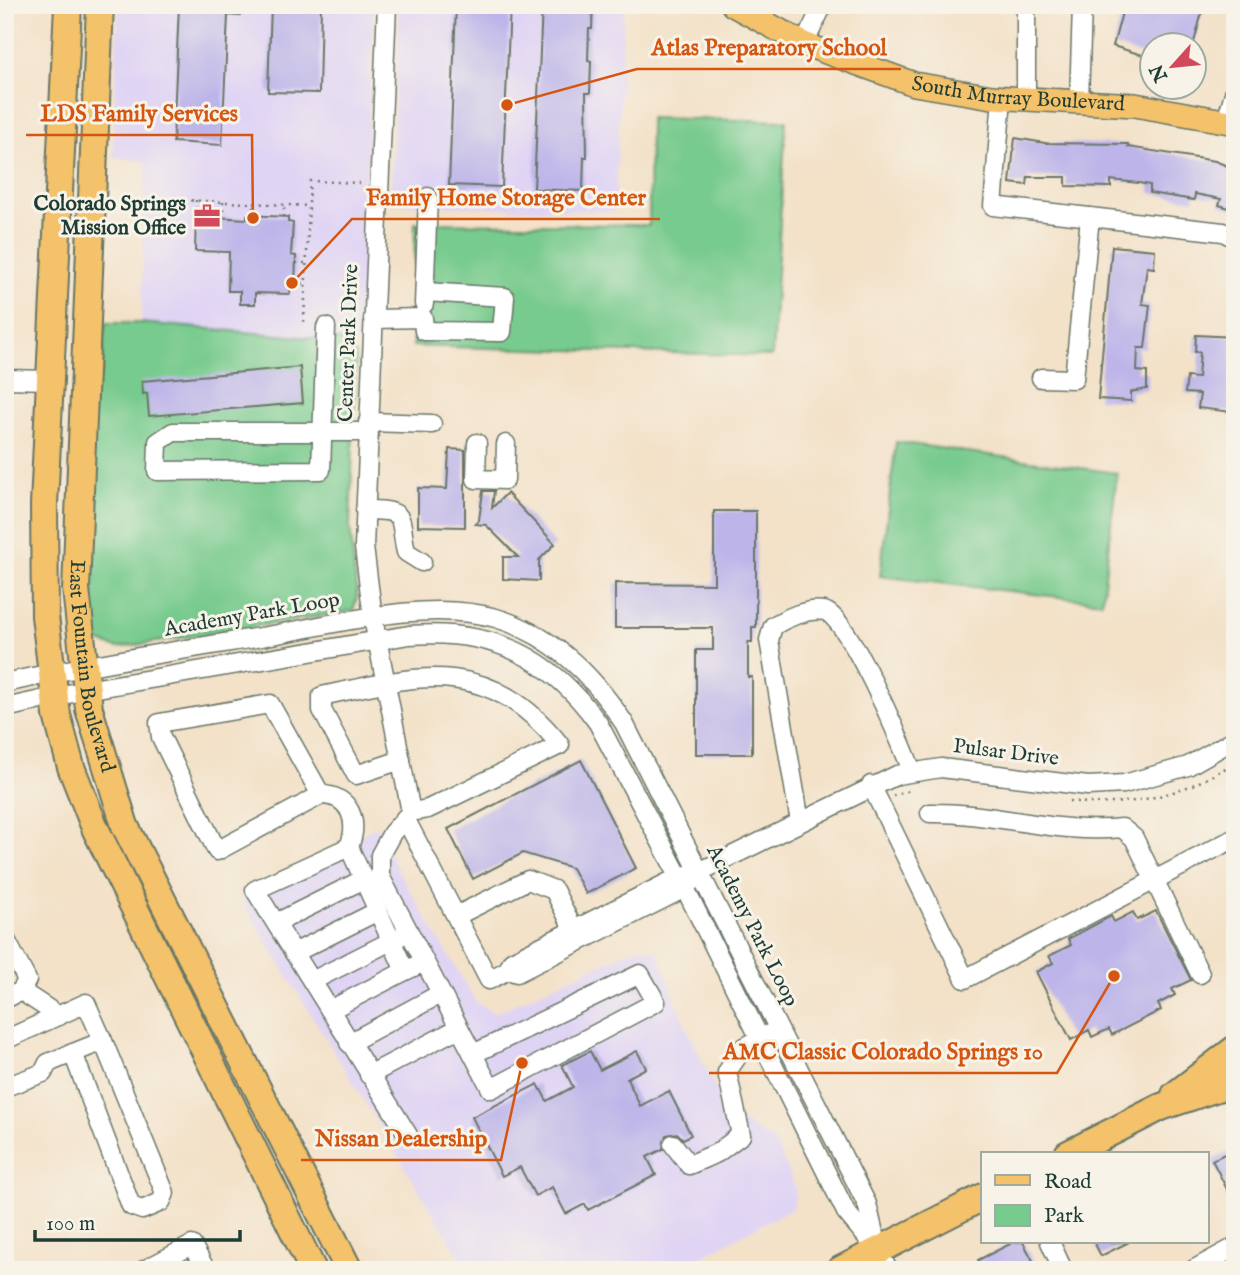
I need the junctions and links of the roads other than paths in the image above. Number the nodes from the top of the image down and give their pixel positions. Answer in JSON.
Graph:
{"nodes":[{"id":1,"x":68,"y":5,"type":"edge"},
{"id":2,"x":100,"y":5,"type":"edge"},
{"id":3,"x":387,"y":5,"type":"edge"},
{"id":4,"x":733,"y":5,"type":"edge"},
{"id":5,"x":823,"y":5,"type":"edge"},
{"id":6,"x":1026,"y":5,"type":"edge"},
{"id":7,"x":1082,"y":5,"type":"edge"},
{"id":8,"x":1093,"y":5,"type":"edge"},
{"id":9,"x":1082,"y":37,"type":"junction"},
{"id":10,"x":804,"y":44,"type":"junction"},
{"id":11,"x":1235,"y":90,"type":"edge"},
{"id":12,"x":1002,"y":97,"type":"junction"},
{"id":13,"x":1026,"y":99,"type":"junction"},
{"id":14,"x":1079,"y":102,"type":"junction"},
{"id":15,"x":1230,"y":122,"type":"edge"},
{"id":16,"x":428,"y":197,"type":"dead end"},
{"id":17,"x":1090,"y":217,"type":"junction"},
{"id":18,"x":1235,"y":238,"type":"edge"},
{"id":19,"x":425,"y":292,"type":"junction"},
{"id":20,"x":373,"y":319,"type":"junction"},
{"id":21,"x":424,"y":324,"type":"junction"},
{"id":22,"x":326,"y":327,"type":"dead end"},
{"id":23,"x":1041,"y":378,"type":"dead end"},
{"id":24,"x":5,"y":379,"type":"edge"},
{"id":25,"x":50,"y":380,"type":"junction"},
{"id":26,"x":432,"y":424,"type":"dead end"},
{"id":27,"x":368,"y":427,"type":"junction"},
{"id":28,"x":323,"y":432,"type":"junction"},
{"id":29,"x":477,"y":443,"type":"dead end"},
{"id":30,"x":506,"y":444,"type":"dead end"},
{"id":31,"x":365,"y":510,"type":"junction"},
{"id":32,"x":422,"y":562,"type":"dead end"},
{"id":33,"x":373,"y":618,"type":"junction"},
{"id":34,"x":377,"y":640,"type":"junction"},
{"id":35,"x":85,"y":678,"type":"junction"},
{"id":36,"x":385,"y":682,"type":"junction"},
{"id":37,"x":5,"y":683,"type":"edge"},
{"id":38,"x":52,"y":685,"type":"junction"},
{"id":39,"x":5,"y":708,"type":"edge"},
{"id":40,"x":1235,"y":739,"type":"edge"},
{"id":41,"x":401,"y":760,"type":"junction"},
{"id":42,"x":912,"y":771,"type":"junction"},
{"id":43,"x":871,"y":786,"type":"junction"},
{"id":44,"x":321,"y":795,"type":"junction"},
{"id":45,"x":930,"y":813,"type":"dead end"},
{"id":46,"x":408,"y":815,"type":"junction"},
{"id":47,"x":800,"y":822,"type":"junction"},
{"id":48,"x":1235,"y":838,"type":"edge"},
{"id":49,"x":349,"y":847,"type":"junction"},
{"id":50,"x":699,"y":873,"type":"junction"},
{"id":51,"x":1155,"y":878,"type":"junction"},
{"id":52,"x":364,"y":880,"type":"junction"},
{"id":53,"x":682,"y":882,"type":"junction"},
{"id":54,"x":378,"y":911,"type":"junction"},
{"id":55,"x":456,"y":916,"type":"junction"},
{"id":56,"x":276,"y":923,"type":"junction"},
{"id":57,"x":409,"y":932,"type":"junction"},
{"id":58,"x":577,"y":936,"type":"junction"},
{"id":59,"x":5,"y":938,"type":"edge"},
{"id":60,"x":391,"y":940,"type":"junction"},
{"id":61,"x":294,"y":953,"type":"junction"},
{"id":62,"x":424,"y":962,"type":"junction"},
{"id":63,"x":509,"y":970,"type":"joint"},
{"id":64,"x":405,"y":971,"type":"junction"},
{"id":65,"x":1200,"y":974,"type":"dead end"},
{"id":66,"x":312,"y":981,"type":"junction"},
{"id":67,"x":440,"y":994,"type":"junction"},
{"id":68,"x":13,"y":995,"type":"edge"},
{"id":69,"x":330,"y":1010,"type":"junction"},
{"id":70,"x":59,"y":1016,"type":"junction"},
{"id":71,"x":459,"y":1028,"type":"junction"},
{"id":72,"x":778,"y":1029,"type":"junction"},
{"id":73,"x":760,"y":1038,"type":"junction"},
{"id":74,"x":5,"y":1040,"type":"edge"},
{"id":75,"x":103,"y":1041,"type":"junction"},
{"id":76,"x":349,"y":1043,"type":"junction"},
{"id":77,"x":1235,"y":1049,"type":"edge"},
{"id":78,"x":73,"y":1053,"type":"junction"},
{"id":79,"x":473,"y":1054,"type":"junction"},
{"id":80,"x":369,"y":1075,"type":"junction"},
{"id":81,"x":1235,"y":1082,"type":"edge"},
{"id":82,"x":5,"y":1087,"type":"edge"},
{"id":83,"x":1161,"y":1107,"type":"junction"},
{"id":84,"x":408,"y":1135,"type":"dead end"},
{"id":85,"x":673,"y":1144,"type":"dead end"},
{"id":86,"x":1072,"y":1152,"type":"edge"},
{"id":87,"x":981,"y":1199,"type":"edge"},
{"id":88,"x":1051,"y":1244,"type":"edge"},
{"id":89,"x":1235,"y":1247,"type":"edge"},
{"id":90,"x":883,"y":1260,"type":"edge"},
{"id":91,"x":144,"y":1270,"type":"edge"},
{"id":92,"x":206,"y":1270,"type":"edge"},
{"id":93,"x":313,"y":1270,"type":"edge"},
{"id":94,"x":349,"y":1270,"type":"edge"},
{"id":95,"x":840,"y":1270,"type":"edge"},
{"id":96,"x":1063,"y":1270,"type":"edge"},
{"id":97,"x":1193,"y":1270,"type":"edge"}],
"edges":[{"from":1,"to":25,"type":"highway","name":"East Fountain Boulevard"},
{"from":2,"to":35,"type":"highway","name":"East Fountain Boulevard"},
{"from":3,"to":20,"type":"street","name":"Center Park Drive"},
{"from":4,"to":10,"type":"main road","name":"South Murray Boulevard"},
{"from":5,"to":10,"type":"street"},
{"from":6,"to":13,"type":"street"},
{"from":7,"to":9,"type":"street"},
{"from":8,"to":9,"type":"street"},
{"from":9,"to":14,"type":"street"},
{"from":10,"to":12,"type":"main road","name":"South Murray Boulevard"},
{"from":11,"to":15,"type":"street"},
{"from":12,"to":13,"type":"main road","name":"South Murray Boulevard"},
{"from":12,"to":17,"type":"street"},
{"from":13,"to":14,"type":"main road","name":"South Murray Boulevard"},
{"from":14,"to":15,"type":"main road","name":"South Murray Boulevard"},
{"from":16,"to":19,"type":"street"},
{"from":17,"to":18,"type":"street"},
{"from":17,"to":23,"type":"street"},
{"from":19,"to":21,"type":"street"},
{"from":19,"to":21,"type":"street"},
{"from":20,"to":21,"type":"street"},
{"from":20,"to":27,"type":"street","name":"Center Park Drive"},
{"from":22,"to":28,"type":"street"},
{"from":24,"to":25,"type":"street"},
{"from":25,"to":38,"type":"highway","name":"East Fountain Boulevard"},
{"from":26,"to":27,"type":"street"},
{"from":27,"to":28,"type":"street"},
{"from":27,"to":31,"type":"street","name":"Center Park Drive"},
{"from":28,"to":28,"type":"street"},
{"from":29,"to":30,"type":"street"},
{"from":31,"to":32,"type":"street"},
{"from":31,"to":33,"type":"street","name":"Center Park Drive"},
{"from":33,"to":34,"type":"street","name":"Center Park Drive"},
{"from":33,"to":35,"type":"street","name":"Academy Park Loop"},
{"from":33,"to":50,"type":"street","name":"Academy Park Loop"},
{"from":34,"to":35,"type":"street","name":"Academy Park Loop"},
{"from":34,"to":36,"type":"street","name":"Center Park Drive"},
{"from":34,"to":53,"type":"street","name":"Academy Park Loop"},
{"from":35,"to":38,"type":"street","name":"Academy Park Loop"},
{"from":35,"to":38,"type":"street","name":"Academy Park Loop"},
{"from":35,"to":94,"type":"highway","name":"East Fountain Boulevard"},
{"from":36,"to":41,"type":"street","name":"Center Park Drive"},
{"from":36,"to":41,"type":"street"},
{"from":36,"to":46,"type":"street"},
{"from":37,"to":38,"type":"street","name":"Academy Park Loop"},
{"from":38,"to":39,"type":"street","name":"Academy Park Loop"},
{"from":38,"to":93,"type":"highway","name":"East Fountain Boulevard"},
{"from":40,"to":42,"type":"street","name":"Pulsar Drive"},
{"from":41,"to":46,"type":"street","name":"Center Park Drive"},
{"from":42,"to":43,"type":"street","name":"Pulsar Drive"},
{"from":42,"to":47,"type":"street"},
{"from":43,"to":47,"type":"street","name":"Pulsar Drive"},
{"from":43,"to":51,"type":"street"},
{"from":44,"to":44,"type":"street"},
{"from":44,"to":49,"type":"street"},
{"from":45,"to":51,"type":"street"},
{"from":46,"to":55,"type":"street","name":"Center Park Drive"},
{"from":46,"to":57,"type":"street"},
{"from":47,"to":50,"type":"street","name":"Pulsar Drive"},
{"from":48,"to":51,"type":"street"},
{"from":49,"to":52,"type":"street"},
{"from":49,"to":56,"type":"street"},
{"from":50,"to":53,"type":"street","name":"Pulsar Drive"},
{"from":50,"to":72,"type":"street","name":"Academy Park Loop"},
{"from":51,"to":65,"type":"street"},
{"from":52,"to":54,"type":"street"},
{"from":52,"to":56,"type":"street"},
{"from":53,"to":58,"type":"street","name":"Pulsar Drive"},
{"from":53,"to":73,"type":"street","name":"Academy Park Loop"},
{"from":54,"to":60,"type":"street"},
{"from":54,"to":61,"type":"street"},
{"from":55,"to":58,"type":"street"},
{"from":55,"to":63,"type":"street","name":"Center Park Drive"},
{"from":56,"to":61,"type":"street"},
{"from":57,"to":60,"type":"street"},
{"from":57,"to":62,"type":"street"},
{"from":58,"to":63,"type":"street","name":"Pulsar Drive"},
{"from":59,"to":68,"type":"street"},
{"from":60,"to":64,"type":"street"},
{"from":60,"to":66,"type":"street"},
{"from":61,"to":66,"type":"street"},
{"from":62,"to":64,"type":"street"},
{"from":62,"to":67,"type":"street"},
{"from":64,"to":69,"type":"street"},
{"from":66,"to":69,"type":"street"},
{"from":67,"to":71,"type":"street"},
{"from":67,"to":76,"type":"street"},
{"from":68,"to":70,"type":"street"},
{"from":69,"to":76,"type":"street"},
{"from":70,"to":74,"type":"street"},
{"from":70,"to":75,"type":"street"},
{"from":71,"to":79,"type":"street"},
{"from":71,"to":80,"type":"street"},
{"from":72,"to":73,"type":"street"},
{"from":72,"to":90,"type":"street","name":"Academy Park Loop"},
{"from":73,"to":85,"type":"street"},
{"from":73,"to":90,"type":"street","name":"Academy Park Loop"},
{"from":75,"to":78,"type":"street"},
{"from":75,"to":78,"type":"street"},
{"from":76,"to":80,"type":"street"},
{"from":77,"to":83,"type":"highway"},
{"from":78,"to":82,"type":"street"},
{"from":79,"to":79,"type":"street"},
{"from":80,"to":84,"type":"street"},
{"from":81,"to":83,"type":"highway"},
{"from":83,"to":86,"type":"highway"},
{"from":87,"to":90,"type":"highway"},
{"from":88,"to":96,"type":"street"},
{"from":89,"to":97,"type":"street"},
{"from":90,"to":95,"type":"highway"},
{"from":91,"to":92,"type":"street"}]}
